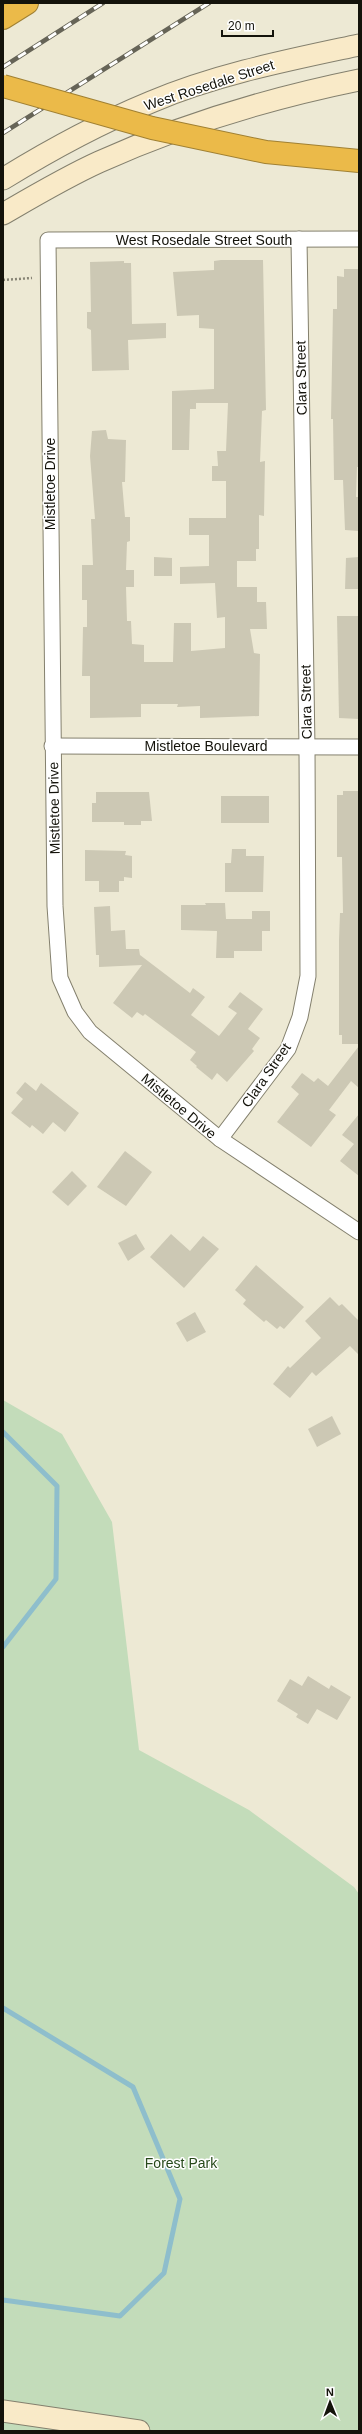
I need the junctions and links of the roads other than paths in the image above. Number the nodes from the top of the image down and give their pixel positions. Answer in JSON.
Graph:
{"nodes":[{"id":1,"x":27,"y":3,"type":"edge"},
{"id":2,"x":3,"y":18,"type":"edge"},
{"id":3,"x":359,"y":45,"type":"edge"},
{"id":4,"x":359,"y":80,"type":"edge"},
{"id":5,"x":3,"y":86,"type":"edge"},
{"id":6,"x":359,"y":161,"type":"edge"},
{"id":7,"x":3,"y":179,"type":"edge"},
{"id":8,"x":3,"y":214,"type":"edge"},
{"id":9,"x":299,"y":239,"type":"junction"},
{"id":10,"x":359,"y":239,"type":"edge"},
{"id":11,"x":48,"y":240,"type":"joint"},
{"id":12,"x":52,"y":746,"type":"junction"},
{"id":13,"x":307,"y":747,"type":"junction"},
{"id":14,"x":359,"y":747,"type":"edge"},
{"id":15,"x":220,"y":1139,"type":"junction"},
{"id":16,"x":359,"y":1232,"type":"edge"},
{"id":17,"x":3,"y":2411,"type":"edge"},
{"id":18,"x":139,"y":2431,"type":"edge"}],
"edges":[{"from":1,"to":2,"type":"highway"},
{"from":3,"to":7,"type":"main road","name":"West Rosedale Street"},
{"from":4,"to":8,"type":"main road"},
{"from":5,"to":6,"type":"highway","bridge":true},
{"from":9,"to":10,"type":"street","name":"West Rosedale Street South"},
{"from":9,"to":11,"type":"street","name":"West Rosedale Street South"},
{"from":9,"to":13,"type":"street","name":"Clara Street"},
{"from":11,"to":12,"type":"street","name":"Mistletoe Drive"},
{"from":12,"to":13,"type":"street","name":"Mistletoe Boulevard"},
{"from":12,"to":15,"type":"street","name":"Mistletoe Drive"},
{"from":13,"to":14,"type":"street","name":"Mistletoe Boulevard"},
{"from":13,"to":15,"type":"street","name":"Clara Street"},
{"from":15,"to":16,"type":"street","name":"Mistletoe Drive"},
{"from":17,"to":18,"type":"main road"}]}
